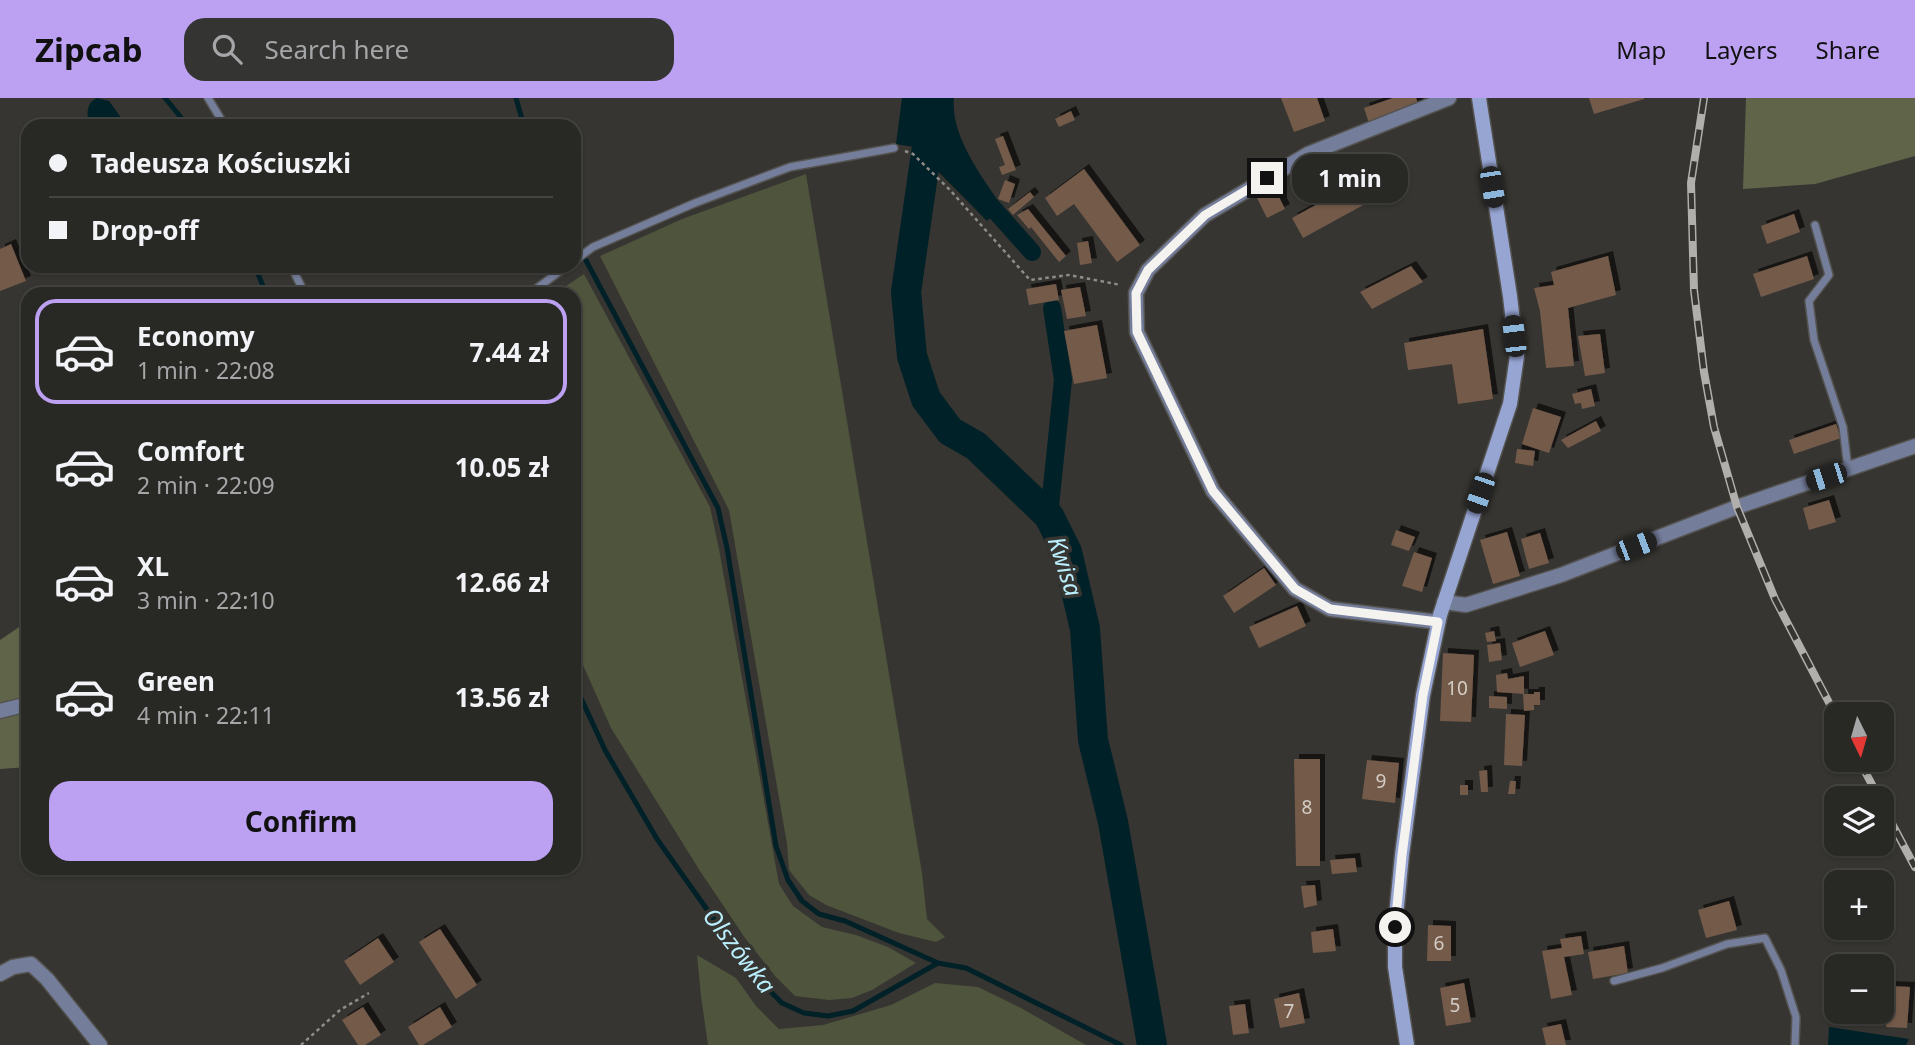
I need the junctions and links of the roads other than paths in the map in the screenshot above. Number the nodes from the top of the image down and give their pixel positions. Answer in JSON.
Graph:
{"nodes":[{"id":1,"x":208,"y":98,"type":"edge"},
{"id":2,"x":1449,"y":98,"type":"edge"},
{"id":3,"x":1479,"y":98,"type":"edge"},
{"id":4,"x":221,"y":119,"type":"edge"},
{"id":5,"x":894,"y":148,"type":"road end"},
{"id":6,"x":1815,"y":225,"type":"dead end"},
{"id":7,"x":581,"y":256,"type":"edge"},
{"id":8,"x":558,"y":273,"type":"edge"},
{"id":9,"x":538,"y":287,"type":"edge"},
{"id":10,"x":1915,"y":446,"type":"edge"},
{"id":11,"x":1848,"y":470,"type":"junction"},
{"id":12,"x":1444,"y":602,"type":"junction"},
{"id":13,"x":1438,"y":622,"type":"junction"},
{"id":14,"x":21,"y":706,"type":"edge"},
{"id":15,"x":0,"y":712,"type":"edge"},
{"id":16,"x":0,"y":974,"type":"edge"},
{"id":17,"x":1614,"y":981,"type":"dead end"},
{"id":18,"x":100,"y":1045,"type":"edge"},
{"id":19,"x":1407,"y":1045,"type":"edge"},
{"id":20,"x":1795,"y":1045,"type":"edge"}],
"edges":[{"from":1,"to":4,"type":"lane"},
{"from":2,"to":13,"type":"street"},
{"from":3,"to":12,"type":"main road"},
{"from":5,"to":7,"type":"lane"},
{"from":6,"to":11,"type":"lane"},
{"from":8,"to":9,"type":"lane"},
{"from":10,"to":11,"type":"street"},
{"from":11,"to":12,"type":"street"},
{"from":12,"to":13,"type":"main road"},
{"from":13,"to":19,"type":"main road"},
{"from":14,"to":15,"type":"street"},
{"from":16,"to":18,"type":"street"},
{"from":17,"to":20,"type":"lane"}]}
